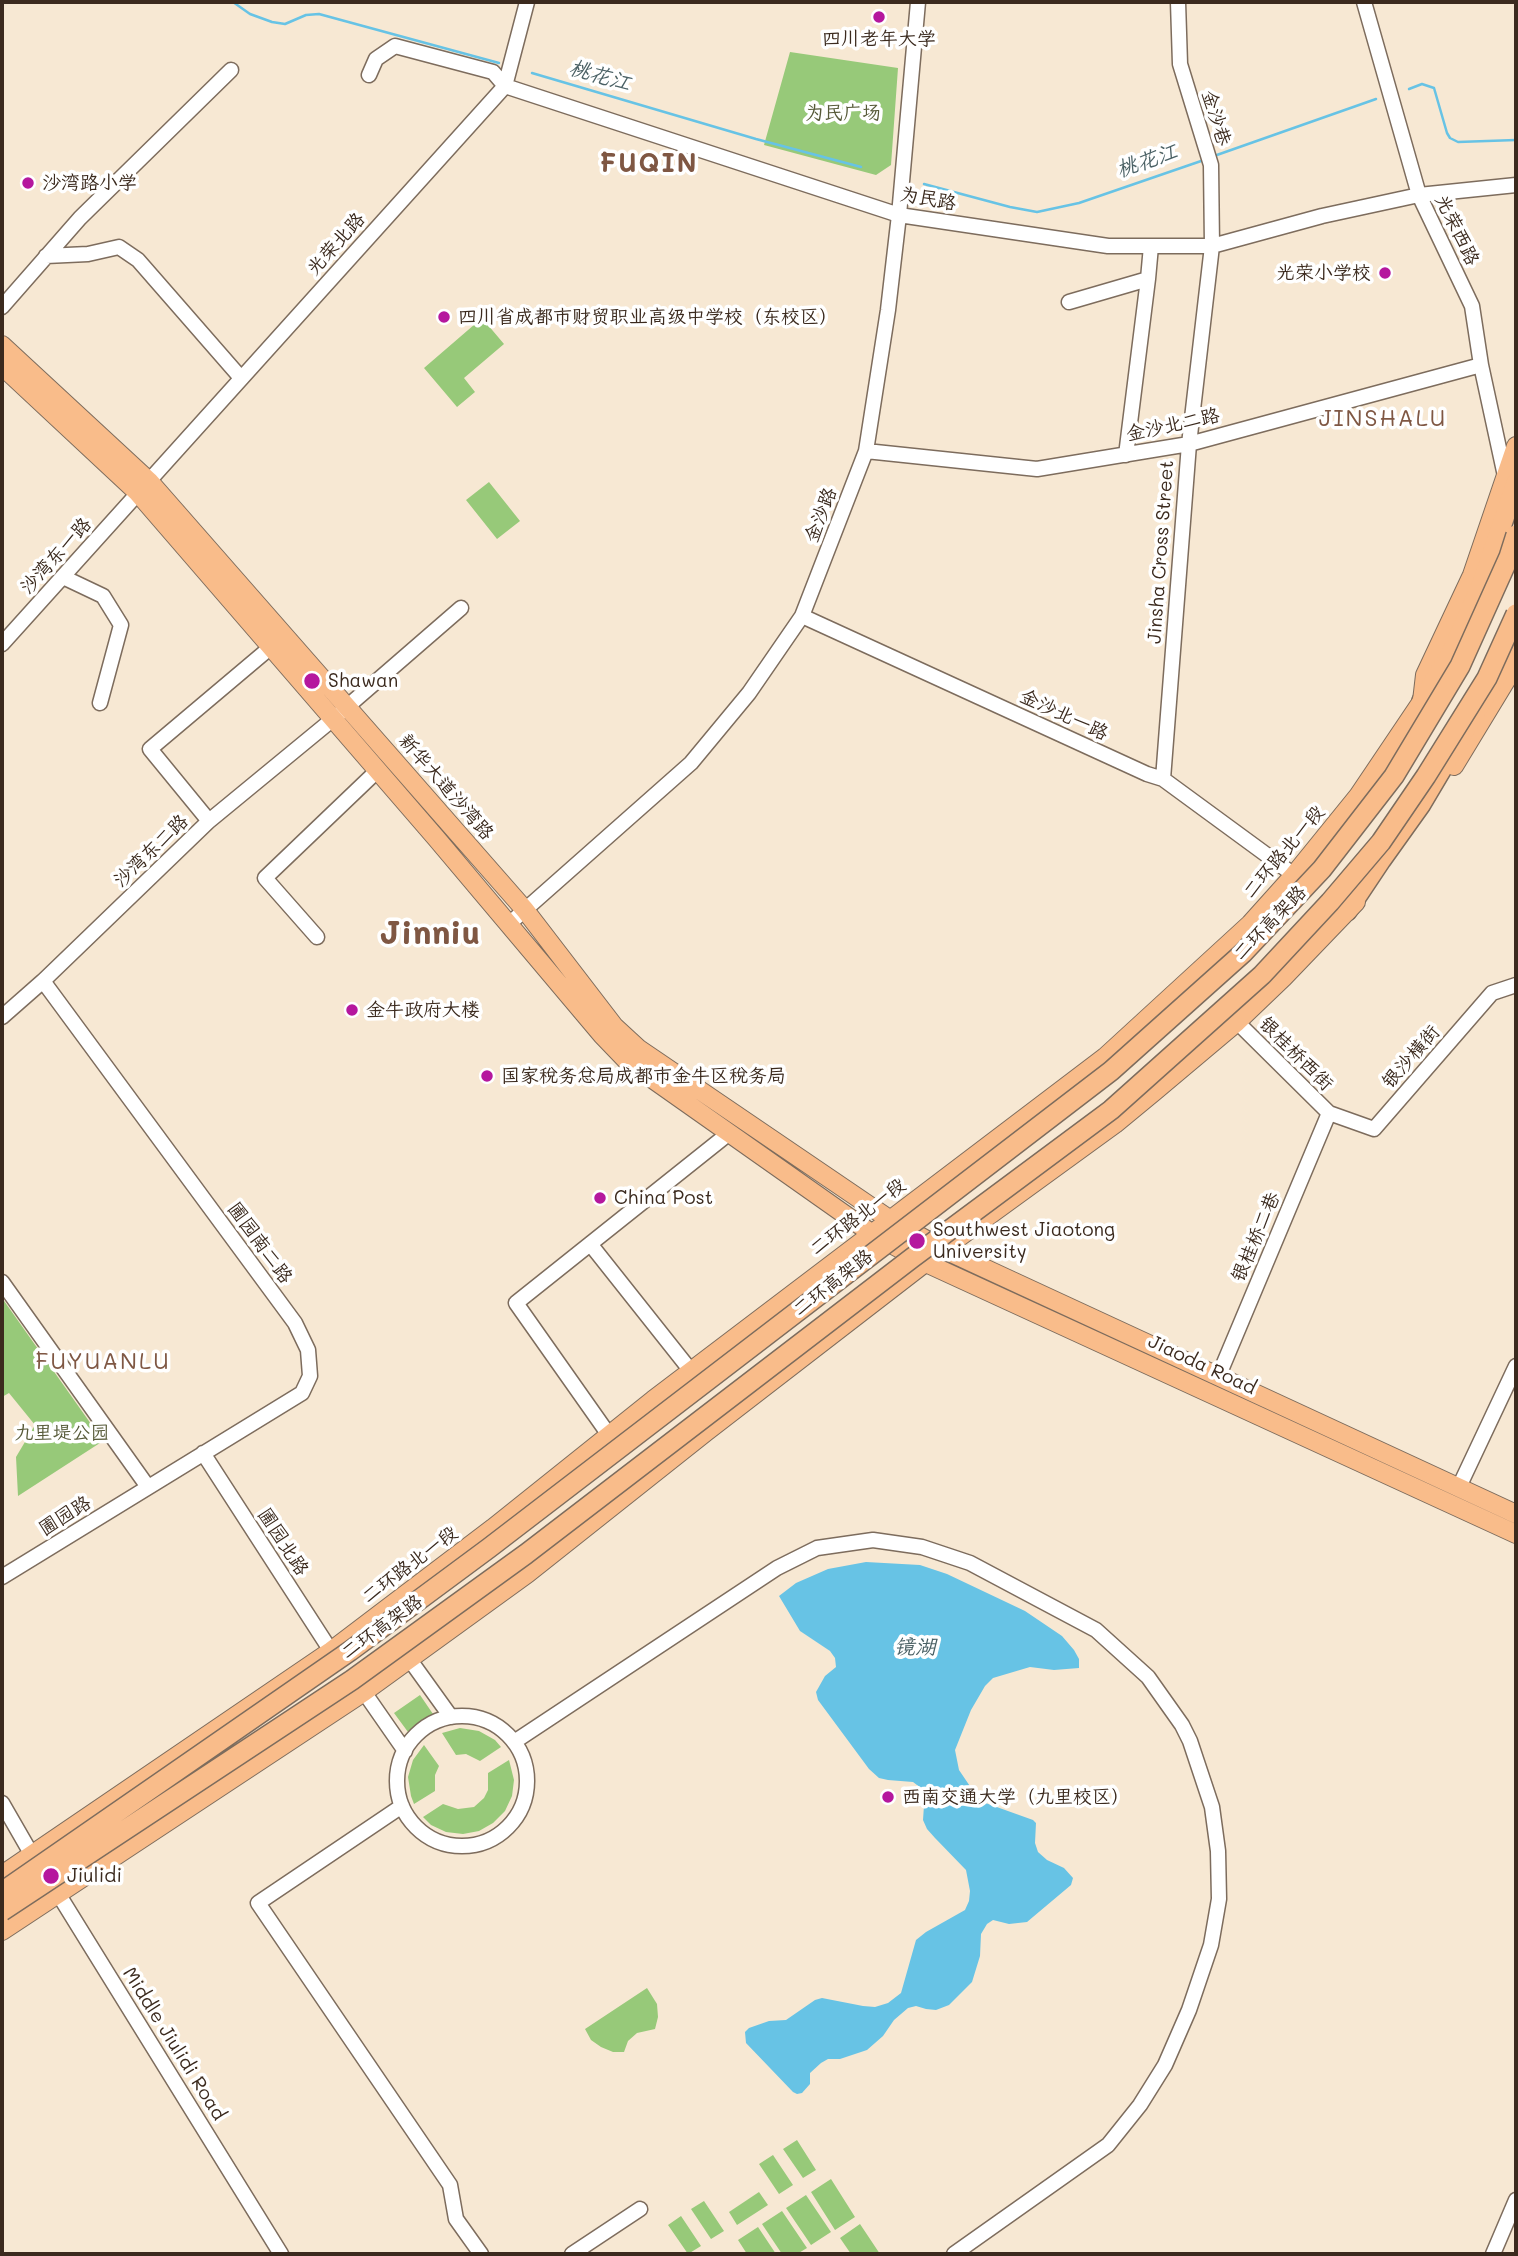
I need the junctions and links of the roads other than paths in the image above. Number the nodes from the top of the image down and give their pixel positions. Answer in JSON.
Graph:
{"nodes":[{"id":1,"x":527,"y":2,"type":"edge"},
{"id":2,"x":918,"y":2,"type":"edge"},
{"id":3,"x":1178,"y":2,"type":"edge"},
{"id":4,"x":1364,"y":2,"type":"edge"},
{"id":5,"x":231,"y":70,"type":"dead end"},
{"id":6,"x":369,"y":75,"type":"dead end"},
{"id":7,"x":505,"y":86,"type":"junction"},
{"id":8,"x":1516,"y":185,"type":"edge"},
{"id":9,"x":1419,"y":195,"type":"junction"},
{"id":10,"x":899,"y":215,"type":"junction"},
{"id":11,"x":1151,"y":246,"type":"junction"},
{"id":12,"x":1212,"y":246,"type":"junction"},
{"id":13,"x":46,"y":256,"type":"junction"},
{"id":14,"x":1148,"y":279,"type":"junction"},
{"id":15,"x":1069,"y":302,"type":"dead end"},
{"id":16,"x":2,"y":307,"type":"edge"},
{"id":17,"x":2,"y":345,"type":"edge"},
{"id":18,"x":1482,"y":365,"type":"junction"},
{"id":19,"x":2,"y":366,"type":"edge"},
{"id":20,"x":242,"y":378,"type":"junction"},
{"id":21,"x":1189,"y":444,"type":"junction"},
{"id":22,"x":1516,"y":446,"type":"edge"},
{"id":23,"x":866,"y":451,"type":"junction"},
{"id":24,"x":1126,"y":454,"type":"junction"},
{"id":25,"x":1511,"y":479,"type":"edge"},
{"id":26,"x":144,"y":487,"type":"junction"},
{"id":27,"x":1516,"y":535,"type":"edge"},
{"id":28,"x":63,"y":577,"type":"junction"},
{"id":29,"x":461,"y":608,"type":"dead end"},
{"id":30,"x":1516,"y":614,"type":"edge"},
{"id":31,"x":802,"y":616,"type":"junction"},
{"id":32,"x":2,"y":644,"type":"edge"},
{"id":33,"x":1516,"y":645,"type":"edge"},
{"id":34,"x":271,"y":647,"type":"junction"},
{"id":35,"x":1515,"y":670,"type":"edge"},
{"id":36,"x":1422,"y":701,"type":"junction"},
{"id":37,"x":100,"y":703,"type":"dead end"},
{"id":38,"x":348,"y":706,"type":"junction"},
{"id":39,"x":333,"y":719,"type":"junction"},
{"id":40,"x":378,"y":770,"type":"junction"},
{"id":41,"x":1163,"y":779,"type":"junction"},
{"id":42,"x":209,"y":821,"type":"junction"},
{"id":43,"x":1294,"y":875,"type":"junction"},
{"id":44,"x":525,"y":910,"type":"junction"},
{"id":45,"x":1347,"y":911,"type":"junction"},
{"id":46,"x":509,"y":924,"type":"junction"},
{"id":47,"x":317,"y":937,"type":"dead end"},
{"id":48,"x":43,"y":981,"type":"junction"},
{"id":49,"x":1516,"y":985,"type":"edge"},
{"id":50,"x":2,"y":1017,"type":"edge"},
{"id":51,"x":1237,"y":1022,"type":"junction"},
{"id":52,"x":1329,"y":1113,"type":"junction"},
{"id":53,"x":728,"y":1134,"type":"junction"},
{"id":54,"x":889,"y":1219,"type":"junction"},
{"id":55,"x":871,"y":1233,"type":"junction"},
{"id":56,"x":591,"y":1245,"type":"junction"},
{"id":57,"x":943,"y":1249,"type":"junction"},
{"id":58,"x":926,"y":1263,"type":"junction"},
{"id":59,"x":2,"y":1282,"type":"edge"},
{"id":60,"x":1516,"y":1366,"type":"edge"},
{"id":61,"x":691,"y":1371,"type":"junction"},
{"id":62,"x":1219,"y":1375,"type":"junction"},
{"id":63,"x":609,"y":1435,"type":"junction"},
{"id":64,"x":203,"y":1453,"type":"junction"},
{"id":65,"x":148,"y":1487,"type":"junction"},
{"id":66,"x":1459,"y":1487,"type":"junction"},
{"id":67,"x":1516,"y":1514,"type":"edge"},
{"id":68,"x":1516,"y":1534,"type":"edge"},
{"id":69,"x":2,"y":1577,"type":"edge"},
{"id":70,"x":331,"y":1651,"type":"junction"},
{"id":71,"x":410,"y":1660,"type":"junction"},
{"id":72,"x":364,"y":1692,"type":"junction"},
{"id":73,"x":451,"y":1717,"type":"junction"},
{"id":74,"x":514,"y":1742,"type":"junction"},
{"id":75,"x":405,"y":1751,"type":"junction"},
{"id":76,"x":2,"y":1803,"type":"edge"},
{"id":77,"x":402,"y":1806,"type":"junction"},
{"id":78,"x":31,"y":1855,"type":"junction"},
{"id":79,"x":2,"y":1875,"type":"edge"},
{"id":80,"x":2,"y":1892,"type":"edge"},
{"id":81,"x":59,"y":1894,"type":"junction"},
{"id":82,"x":2,"y":1911,"type":"edge"},
{"id":83,"x":2,"y":1931,"type":"edge"},
{"id":84,"x":1516,"y":2200,"type":"edge"},
{"id":85,"x":640,"y":2209,"type":"dead end"},
{"id":86,"x":281,"y":2254,"type":"edge"},
{"id":87,"x":481,"y":2254,"type":"edge"},
{"id":88,"x":572,"y":2254,"type":"edge"},
{"id":89,"x":954,"y":2254,"type":"edge"},
{"id":90,"x":1493,"y":2254,"type":"edge"}],
"edges":[{"from":1,"to":7,"type":"street","name":"光荣北路"},
{"from":2,"to":10,"type":"street","name":"金沙路"},
{"from":3,"to":12,"type":"street","name":"金沙巷"},
{"from":4,"to":9,"type":"street","name":"光荣西路"},
{"from":5,"to":13,"type":"street"},
{"from":6,"to":7,"type":"street","name":"为民路"},
{"from":7,"to":10,"type":"street","name":"为民路"},
{"from":7,"to":20,"type":"street","name":"光荣北路"},
{"from":8,"to":9,"type":"street","name":"为民路"},
{"from":9,"to":12,"type":"street","name":"为民路"},
{"from":9,"to":18,"type":"street","name":"光荣西路"},
{"from":10,"to":11,"type":"street","name":"为民路"},
{"from":10,"to":23,"type":"street","name":"金沙路"},
{"from":11,"to":12,"type":"street","name":"为民路"},
{"from":11,"to":14,"type":"street"},
{"from":12,"to":21,"type":"street","name":"Jinsha Cross Street"},
{"from":13,"to":16,"type":"street"},
{"from":13,"to":20,"type":"street"},
{"from":14,"to":15,"type":"street"},
{"from":14,"to":24,"type":"street"},
{"from":17,"to":26,"type":"main road","name":"新华大道沙湾路"},
{"from":18,"to":21,"type":"street","name":"金沙北二路"},
{"from":18,"to":25,"type":"street","name":"光荣西路"},
{"from":19,"to":26,"type":"main road","name":"新华大道沙湾路"},
{"from":20,"to":26,"type":"street","name":"光荣北路"},
{"from":21,"to":24,"type":"street","name":"金沙北二路"},
{"from":21,"to":41,"type":"street","name":"Jinsha Cross Street"},
{"from":22,"to":25,"type":"main road","name":"二环路北一段"},
{"from":23,"to":24,"type":"street","name":"金沙北二路"},
{"from":23,"to":31,"type":"street","name":"金沙路"},
{"from":25,"to":36,"type":"main road","name":"二环路北一段"},
{"from":25,"to":36,"type":"highway"},
{"from":26,"to":28,"type":"street","name":"沙湾东一路"},
{"from":26,"to":34,"type":"main road","name":"新华大道沙湾路"},
{"from":26,"to":38,"type":"main road","name":"新华大道沙湾路"},
{"from":27,"to":80,"type":"highway","name":"二环高架路","bridge":true},
{"from":28,"to":32,"type":"street","name":"沙湾东一路"},
{"from":28,"to":37,"type":"street"},
{"from":29,"to":38,"type":"street","name":"沙湾东二路"},
{"from":30,"to":82,"type":"highway","name":"二环高架路","bridge":true},
{"from":31,"to":41,"type":"street","name":"金沙北一路"},
{"from":31,"to":44,"type":"street","name":"金沙路"},
{"from":33,"to":45,"type":"highway"},
{"from":34,"to":39,"type":"main road","name":"新华大道沙湾路"},
{"from":34,"to":42,"type":"street"},
{"from":35,"to":45,"type":"main road"},
{"from":36,"to":43,"type":"main road","name":"二环路北一段"},
{"from":38,"to":39,"type":"street","name":"沙湾东二路"},
{"from":38,"to":44,"type":"main road","name":"新华大道沙湾路"},
{"from":39,"to":40,"type":"main road","name":"新华大道沙湾路"},
{"from":39,"to":42,"type":"street","name":"沙湾东二路"},
{"from":40,"to":46,"type":"main road","name":"新华大道沙湾路"},
{"from":40,"to":47,"type":"street"},
{"from":41,"to":43,"type":"street","name":"金沙北一路"},
{"from":42,"to":48,"type":"street","name":"沙湾东二路"},
{"from":43,"to":54,"type":"main road","name":"二环路北一段"},
{"from":44,"to":46,"type":"street","name":"金沙路"},
{"from":44,"to":54,"type":"main road","name":"新华大道沙湾路"},
{"from":45,"to":51,"type":"main road"},
{"from":46,"to":53,"type":"main road","name":"新华大道沙湾路"},
{"from":48,"to":50,"type":"street","name":"沙湾东二路"},
{"from":48,"to":64,"type":"street","name":"圃园南二路"},
{"from":49,"to":52,"type":"street","name":"银沙横街"},
{"from":51,"to":52,"type":"street","name":"银桂桥西街"},
{"from":51,"to":57,"type":"main road"},
{"from":52,"to":62,"type":"street","name":"银桂桥二巷"},
{"from":53,"to":55,"type":"main road","name":"新华大道沙湾路"},
{"from":53,"to":56,"type":"street"},
{"from":54,"to":55,"type":"main road","name":"二环路北一段"},
{"from":54,"to":57,"type":"main road","name":"Jiaoda Road"},
{"from":55,"to":58,"type":"main road","name":"Jiaoda Road"},
{"from":55,"to":61,"type":"main road","name":"二环路北一段"},
{"from":56,"to":61,"type":"street"},
{"from":56,"to":63,"type":"street"},
{"from":57,"to":58,"type":"main road"},
{"from":57,"to":62,"type":"main road","name":"Jiaoda Road"},
{"from":58,"to":68,"type":"main road","name":"Jiaoda Road"},
{"from":58,"to":71,"type":"main road"},
{"from":59,"to":65,"type":"street"},
{"from":60,"to":66,"type":"street"},
{"from":61,"to":63,"type":"main road","name":"二环路北一段"},
{"from":62,"to":66,"type":"main road","name":"Jiaoda Road"},
{"from":63,"to":70,"type":"main road","name":"二环路北一段"},
{"from":64,"to":65,"type":"street","name":"圃园南二路"},
{"from":64,"to":70,"type":"street","name":"圃园北路"},
{"from":65,"to":69,"type":"street","name":"圃园路"},
{"from":66,"to":67,"type":"main road","name":"Jiaoda Road"},
{"from":70,"to":78,"type":"main road","name":"二环路北一段"},
{"from":71,"to":72,"type":"main road"},
{"from":71,"to":73,"type":"street"},
{"from":72,"to":75,"type":"street"},
{"from":72,"to":81,"type":"main road"},
{"from":73,"to":74,"type":"street"},
{"from":73,"to":75,"type":"street"},
{"from":74,"to":77,"type":"street"},
{"from":74,"to":89,"type":"street"},
{"from":75,"to":77,"type":"street"},
{"from":76,"to":78,"type":"street","name":"Middle Jiulidi Road"},
{"from":77,"to":87,"type":"street"},
{"from":78,"to":79,"type":"main road","name":"二环路北一段"},
{"from":78,"to":81,"type":"street","name":"Middle Jiulidi Road"},
{"from":81,"to":83,"type":"main road"},
{"from":81,"to":86,"type":"street","name":"Middle Jiulidi Road"},
{"from":84,"to":90,"type":"street"},
{"from":85,"to":88,"type":"street"}]}
